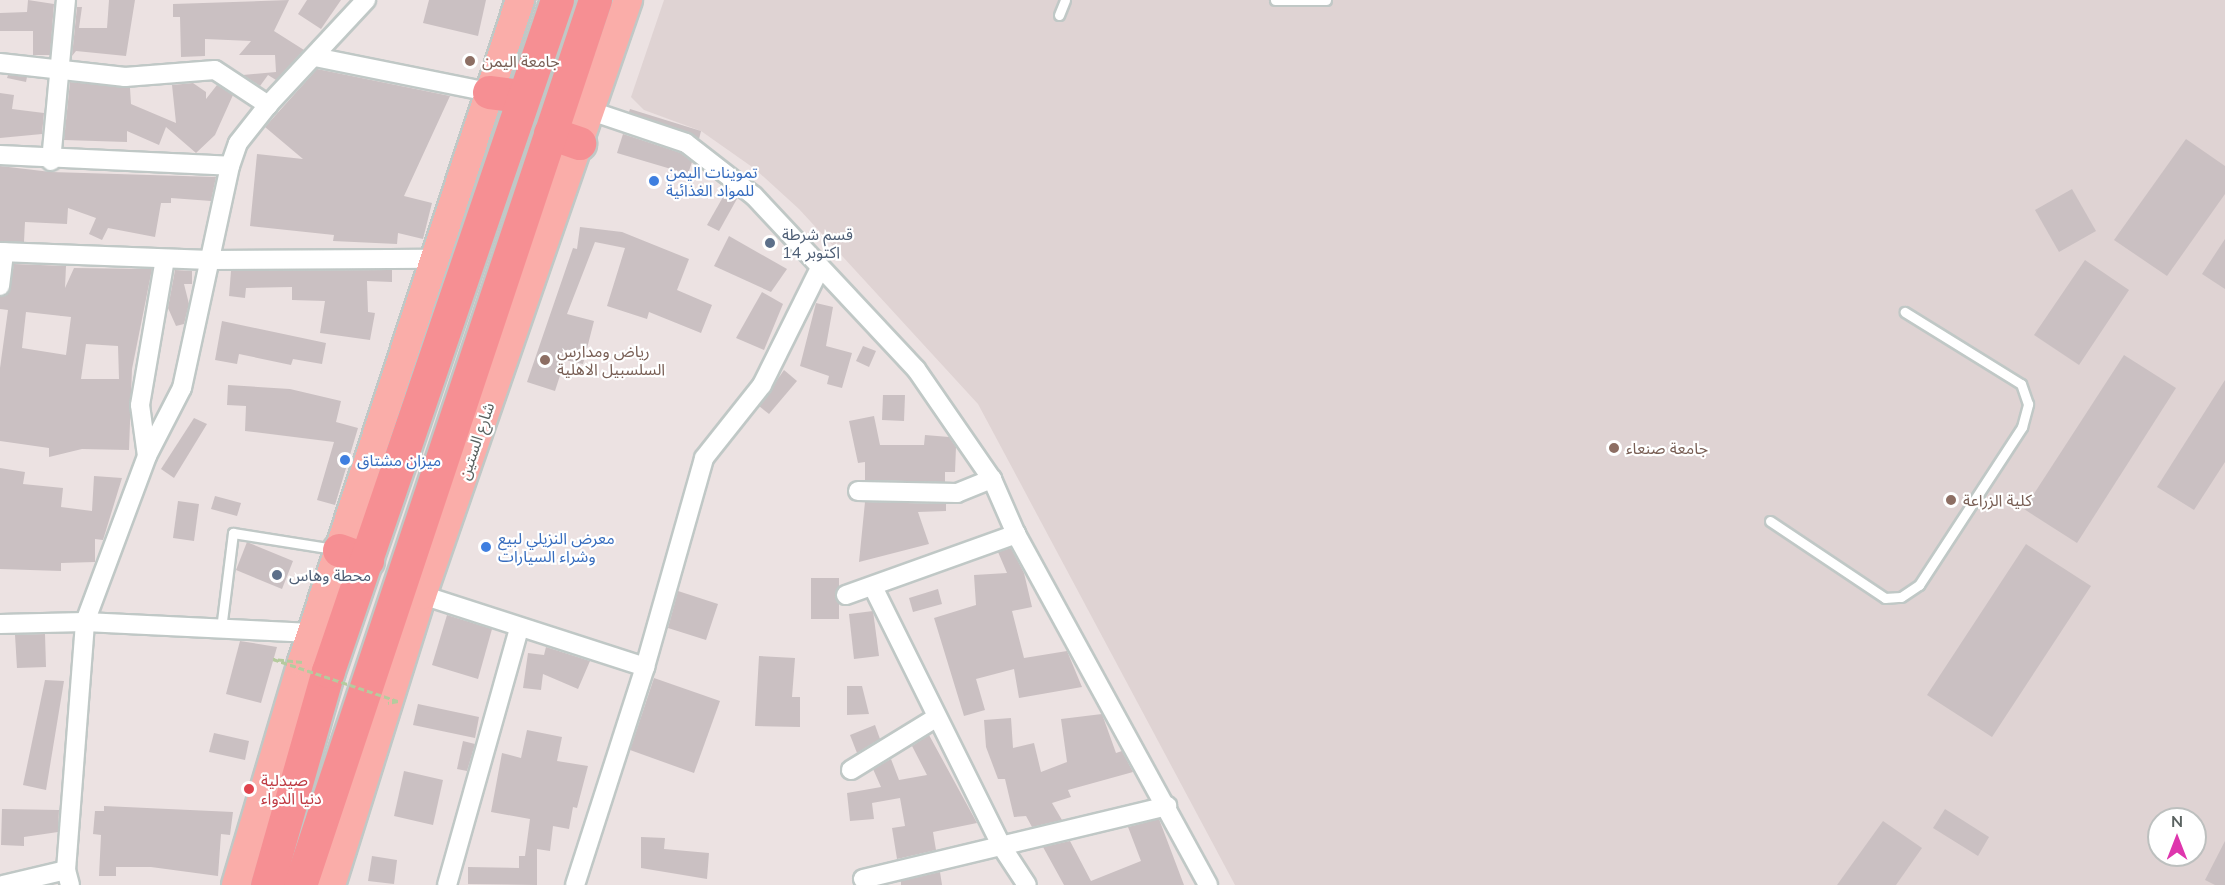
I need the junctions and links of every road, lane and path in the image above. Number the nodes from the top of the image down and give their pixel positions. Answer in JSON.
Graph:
{"nodes":[{"id":1,"x":66,"y":0,"type":"edge"},
{"id":2,"x":366,"y":0,"type":"edge"},
{"id":3,"x":520,"y":0,"type":"edge"},
{"id":4,"x":557,"y":0,"type":"edge"},
{"id":5,"x":595,"y":0,"type":"edge"},
{"id":6,"x":628,"y":0,"type":"edge"},
{"id":7,"x":1065,"y":0,"type":"edge"},
{"id":8,"x":1275,"y":0,"type":"edge"},
{"id":9,"x":1326,"y":0,"type":"edge"},
{"id":10,"x":1059,"y":15,"type":"dead end"},
{"id":11,"x":315,"y":57,"type":"junction"},
{"id":12,"x":0,"y":63,"type":"edge"},
{"id":13,"x":58,"y":71,"type":"junction"},
{"id":14,"x":489,"y":92,"type":"junction"},
{"id":15,"x":522,"y":96,"type":"junction"},
{"id":16,"x":268,"y":105,"type":"junction"},
{"id":17,"x":591,"y":111,"type":"junction"},
{"id":18,"x":565,"y":138,"type":"junction"},
{"id":19,"x":0,"y":155,"type":"edge"},
{"id":20,"x":51,"y":161,"type":"junction"},
{"id":21,"x":230,"y":166,"type":"junction"},
{"id":22,"x":2,"y":252,"type":"edge"},
{"id":23,"x":165,"y":259,"type":"junction"},
{"id":24,"x":434,"y":259,"type":"junction"},
{"id":25,"x":210,"y":260,"type":"junction"},
{"id":26,"x":820,"y":268,"type":"junction"},
{"id":27,"x":0,"y":286,"type":"edge"},
{"id":28,"x":1905,"y":312,"type":"dead end"},
{"id":29,"x":147,"y":456,"type":"junction"},
{"id":30,"x":992,"y":479,"type":"junction"},
{"id":31,"x":858,"y":491,"type":"dead end"},
{"id":32,"x":1770,"y":521,"type":"dead end"},
{"id":33,"x":1016,"y":534,"type":"junction"},
{"id":34,"x":353,"y":555,"type":"junction"},
{"id":35,"x":874,"y":589,"type":"junction"},
{"id":36,"x":410,"y":591,"type":"junction"},
{"id":37,"x":846,"y":595,"type":"dead end"},
{"id":38,"x":85,"y":622,"type":"junction"},
{"id":39,"x":0,"y":624,"type":"edge"},
{"id":40,"x":519,"y":628,"type":"junction"},
{"id":41,"x":221,"y":629,"type":"junction"},
{"id":42,"x":312,"y":633,"type":"junction"},
{"id":43,"x":302,"y":662,"type":"junction"},
{"id":44,"x":645,"y":667,"type":"junction"},
{"id":45,"x":388,"y":703,"type":"junction"},
{"id":46,"x":937,"y":717,"type":"junction"},
{"id":47,"x":851,"y":770,"type":"dead end"},
{"id":48,"x":1167,"y":806,"type":"junction"},
{"id":49,"x":1002,"y":847,"type":"junction"},
{"id":50,"x":68,"y":877,"type":"edge"},
{"id":51,"x":863,"y":879,"type":"dead end"},
{"id":52,"x":3,"y":885,"type":"edge"},
{"id":53,"x":236,"y":885,"type":"edge"},
{"id":54,"x":267,"y":885,"type":"edge"},
{"id":55,"x":300,"y":885,"type":"edge"},
{"id":56,"x":331,"y":885,"type":"edge"},
{"id":57,"x":447,"y":885,"type":"edge"},
{"id":58,"x":575,"y":885,"type":"edge"},
{"id":59,"x":1027,"y":885,"type":"edge"},
{"id":60,"x":1208,"y":885,"type":"edge"}],
"edges":[{"from":1,"to":13,"type":"street"},
{"from":2,"to":11,"type":"street"},
{"from":3,"to":14,"type":"main road"},
{"from":4,"to":15,"type":"highway"},
{"from":5,"to":18,"type":"highway","name":"شارع الستين"},
{"from":6,"to":17,"type":"main road","name":"شارع الستين"},
{"from":7,"to":10,"type":"lane"},
{"from":8,"to":9,"type":"lane"},
{"from":11,"to":14,"type":"street"},
{"from":11,"to":16,"type":"street"},
{"from":12,"to":13,"type":"street"},
{"from":13,"to":16,"type":"street"},
{"from":13,"to":20,"type":"street"},
{"from":14,"to":15,"type":"highway"},
{"from":14,"to":24,"type":"main road"},
{"from":15,"to":34,"type":"highway"},
{"from":16,"to":21,"type":"street"},
{"from":17,"to":18,"type":"main road","name":"شارع الستين"},
{"from":17,"to":26,"type":"street"},
{"from":18,"to":36,"type":"highway","name":"شارع الستين"},
{"from":19,"to":20,"type":"street"},
{"from":20,"to":21,"type":"street"},
{"from":21,"to":25,"type":"street"},
{"from":22,"to":23,"type":"street"},
{"from":22,"to":27,"type":"street"},
{"from":23,"to":25,"type":"street"},
{"from":23,"to":29,"type":"street"},
{"from":24,"to":25,"type":"street"},
{"from":24,"to":34,"type":"main road"},
{"from":25,"to":29,"type":"street"},
{"from":26,"to":30,"type":"street"},
{"from":26,"to":44,"type":"street"},
{"from":28,"to":32,"type":"lane"},
{"from":29,"to":38,"type":"street"},
{"from":30,"to":31,"type":"street"},
{"from":30,"to":33,"type":"street"},
{"from":33,"to":35,"type":"street"},
{"from":33,"to":48,"type":"street"},
{"from":34,"to":41,"type":"lane"},
{"from":34,"to":42,"type":"main road"},
{"from":34,"to":54,"type":"highway"},
{"from":35,"to":37,"type":"street"},
{"from":35,"to":46,"type":"street"},
{"from":36,"to":40,"type":"street"},
{"from":36,"to":45,"type":"main road","name":"شارع الستين"},
{"from":36,"to":55,"type":"highway","name":"شارع الستين"},
{"from":38,"to":39,"type":"street"},
{"from":38,"to":41,"type":"street"},
{"from":38,"to":50,"type":"street"},
{"from":40,"to":44,"type":"street"},
{"from":40,"to":57,"type":"street"},
{"from":41,"to":42,"type":"street"},
{"from":42,"to":43,"type":"main road"},
{"from":43,"to":45,"type":"path","bridge":true},
{"from":43,"to":53,"type":"main road"},
{"from":44,"to":58,"type":"street"},
{"from":45,"to":56,"type":"main road","name":"شارع الستين"},
{"from":46,"to":47,"type":"street"},
{"from":46,"to":49,"type":"street"},
{"from":48,"to":49,"type":"street"},
{"from":48,"to":60,"type":"street"},
{"from":49,"to":51,"type":"street"},
{"from":49,"to":59,"type":"street"},
{"from":50,"to":52,"type":"street"}]}
